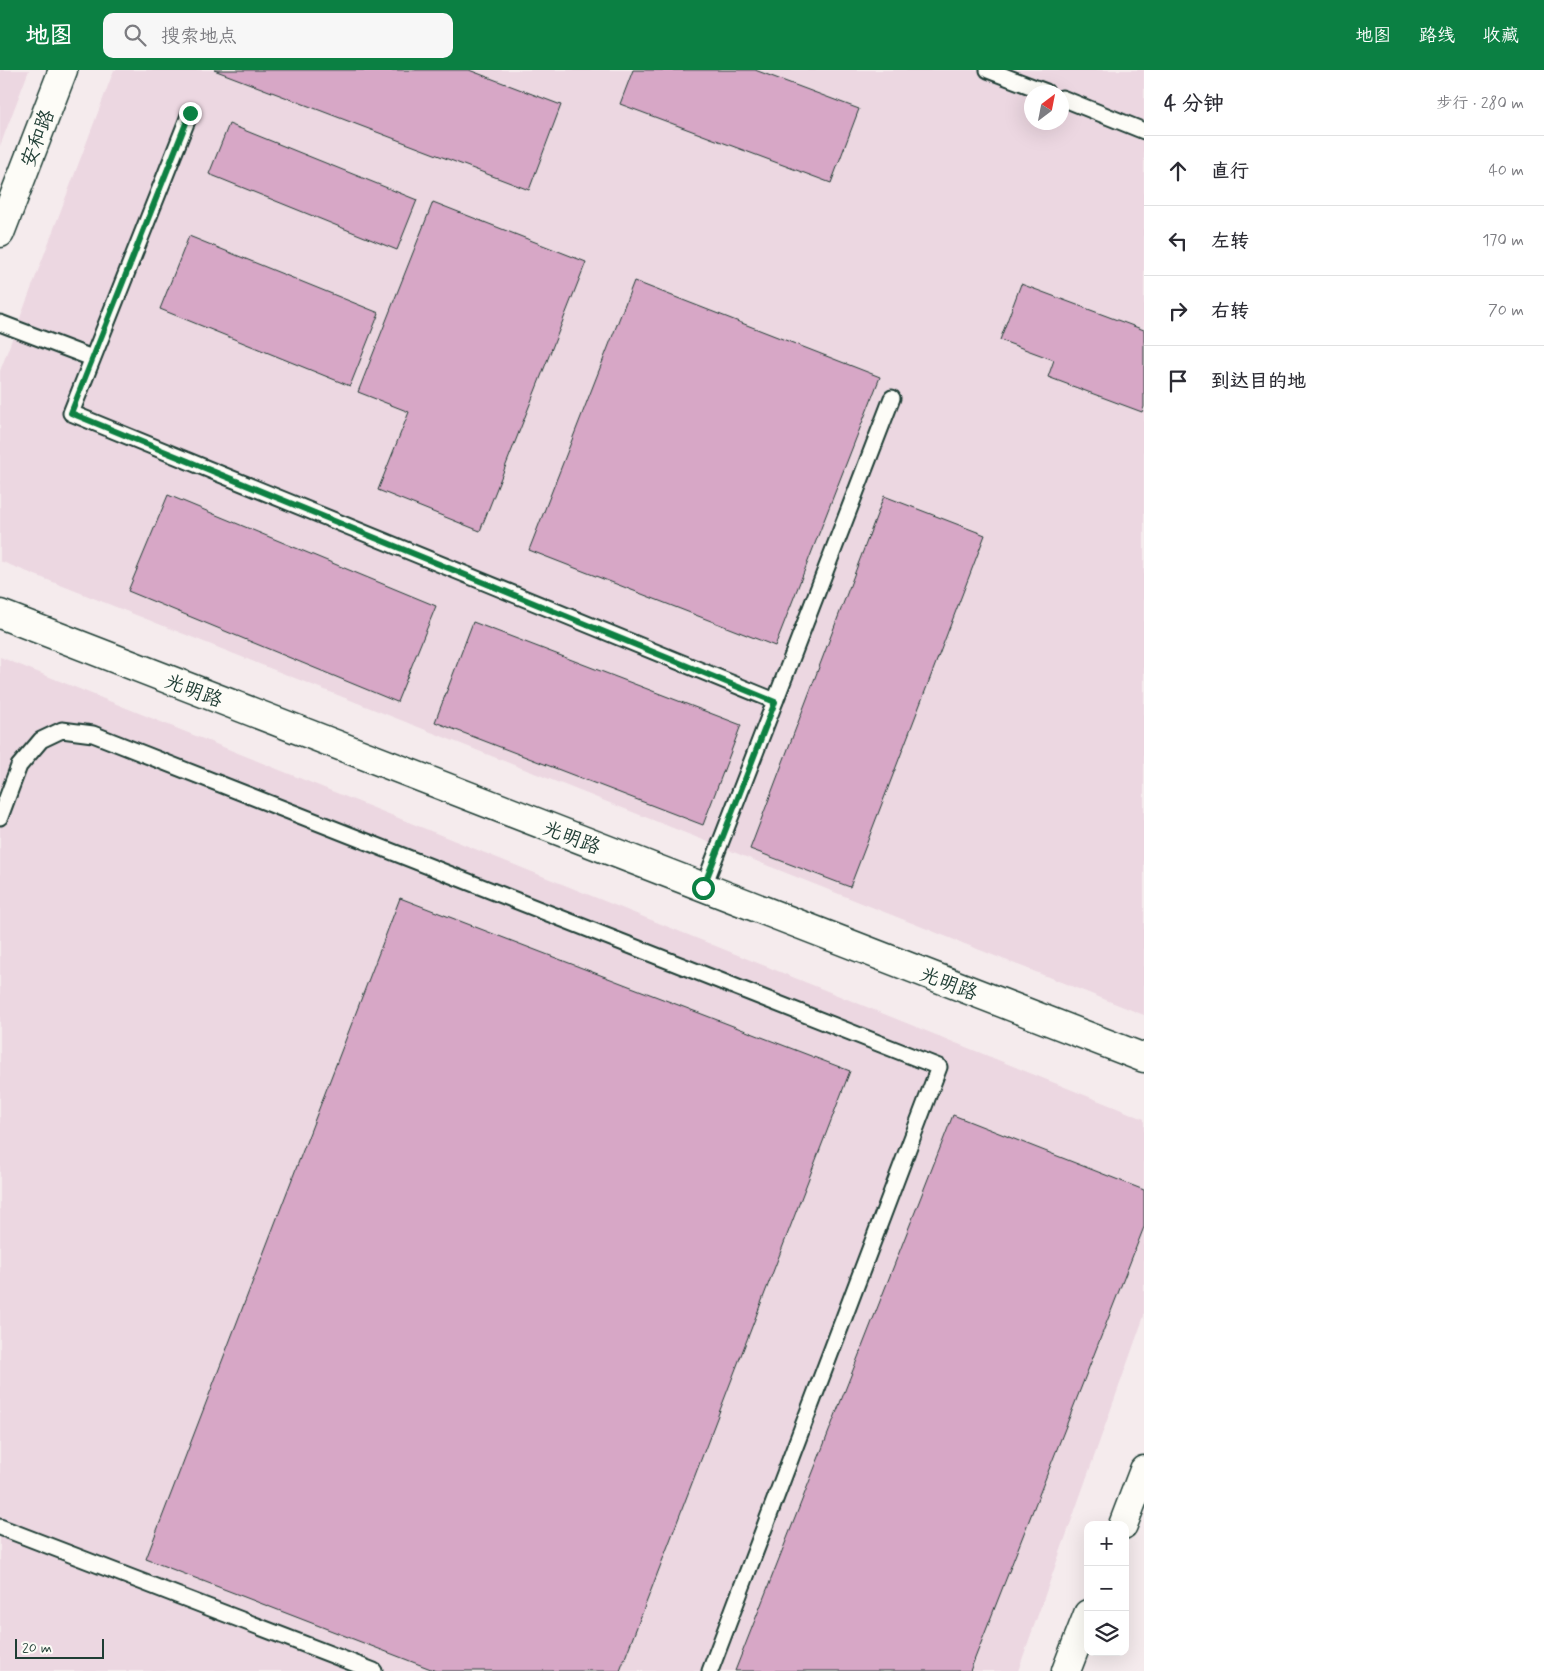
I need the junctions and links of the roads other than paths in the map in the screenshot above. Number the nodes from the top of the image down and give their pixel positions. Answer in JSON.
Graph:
{"nodes":[{"id":1,"x":63,"y":70,"type":"edge"},
{"id":2,"x":988,"y":70,"type":"edge"},
{"id":3,"x":1028,"y":85,"type":"edge"},
{"id":4,"x":1069,"y":101,"type":"edge"},
{"id":5,"x":190,"y":113,"type":"dead end"},
{"id":6,"x":1144,"y":131,"type":"edge"},
{"id":7,"x":0,"y":234,"type":"edge"},
{"id":8,"x":0,"y":323,"type":"edge"},
{"id":9,"x":92,"y":358,"type":"junction"},
{"id":10,"x":892,"y":398,"type":"dead end"},
{"id":11,"x":0,"y":614,"type":"edge"},
{"id":12,"x":775,"y":702,"type":"junction"},
{"id":13,"x":0,"y":817,"type":"edge"},
{"id":14,"x":703,"y":888,"type":"junction"},
{"id":15,"x":1144,"y":1058,"type":"edge"},
{"id":16,"x":1144,"y":1470,"type":"edge"},
{"id":17,"x":1125,"y":1521,"type":"edge"},
{"id":18,"x":0,"y":1527,"type":"edge"},
{"id":19,"x":1084,"y":1624,"type":"edge"},
{"id":20,"x":374,"y":1671,"type":"edge"},
{"id":21,"x":710,"y":1671,"type":"edge"},
{"id":22,"x":1066,"y":1671,"type":"edge"}],
"edges":[{"from":1,"to":7,"type":"street","name":"安和路"},
{"from":2,"to":3,"type":"lane"},
{"from":4,"to":6,"type":"lane"},
{"from":5,"to":9,"type":"lane"},
{"from":8,"to":9,"type":"lane"},
{"from":9,"to":12,"type":"lane"},
{"from":10,"to":12,"type":"lane"},
{"from":11,"to":14,"type":"street","name":"光明路"},
{"from":12,"to":14,"type":"lane"},
{"from":13,"to":21,"type":"lane"},
{"from":14,"to":15,"type":"street","name":"光明路"},
{"from":16,"to":17,"type":"street"},
{"from":18,"to":20,"type":"lane"},
{"from":19,"to":22,"type":"street"}]}
